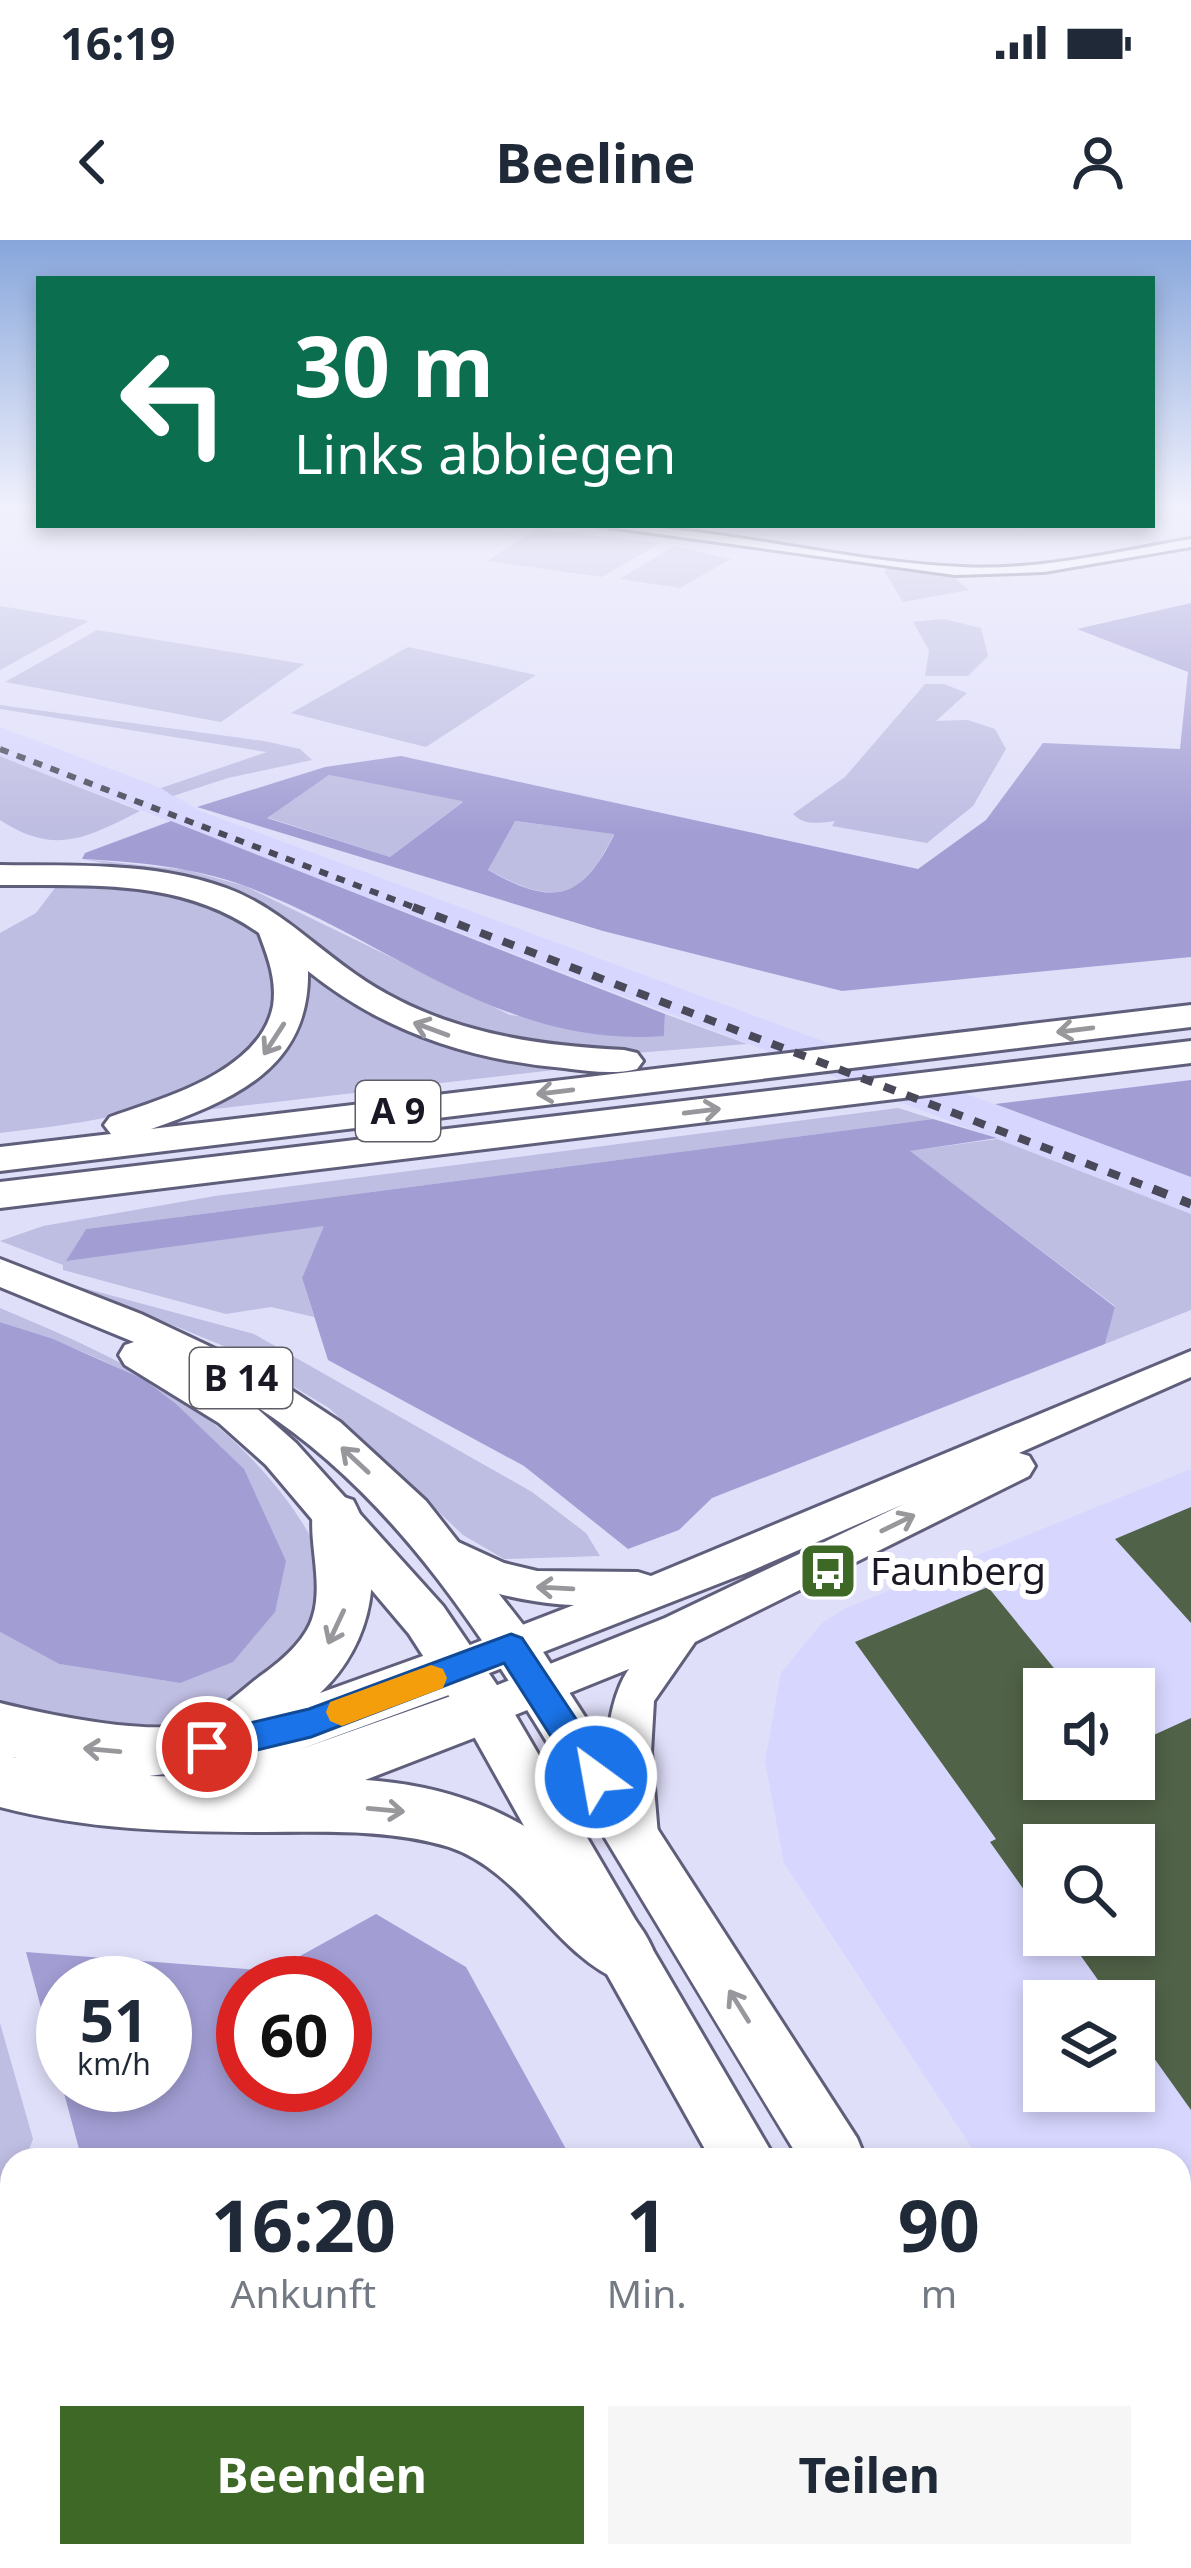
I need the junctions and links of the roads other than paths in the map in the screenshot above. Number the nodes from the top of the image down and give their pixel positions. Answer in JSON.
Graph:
{"nodes":[{"id":1,"x":3,"y":875,"type":"edge"},
{"id":2,"x":275,"y":930,"type":"junction"},
{"id":3,"x":1191,"y":1016,"type":"edge"},
{"id":4,"x":1191,"y":1052,"type":"edge"},
{"id":5,"x":796,"y":1063,"type":"junction"},
{"id":6,"x":0,"y":1158,"type":"edge"},
{"id":7,"x":293,"y":1160,"type":"junction"},
{"id":8,"x":0,"y":1196,"type":"edge"},
{"id":9,"x":0,"y":1226,"type":"edge"},
{"id":10,"x":2,"y":1281,"type":"edge"},
{"id":11,"x":1191,"y":1364,"type":"edge"},
{"id":12,"x":1191,"y":1386,"type":"edge"},
{"id":13,"x":335,"y":1514,"type":"junction"},
{"id":14,"x":436,"y":1545,"type":"junction"},
{"id":15,"x":672,"y":1586,"type":"junction"},
{"id":16,"x":680,"y":1630,"type":"junction"},
{"id":17,"x":499,"y":1677,"type":"junction"},
{"id":18,"x":0,"y":1728,"type":"edge"},
{"id":19,"x":196,"y":1775,"type":"junction"},
{"id":20,"x":0,"y":1780,"type":"edge"},
{"id":21,"x":635,"y":1839,"type":"junction"},
{"id":22,"x":621,"y":1951,"type":"junction"},
{"id":23,"x":738,"y":2148,"type":"edge"},
{"id":24,"x":828,"y":2148,"type":"edge"}],
"edges":[{"from":1,"to":2,"type":"highway"},
{"from":5,"to":2,"type":"highway","one_way":true},
{"from":2,"to":6,"type":"highway","one_way":true},
{"from":3,"to":5,"type":"highway","number":"A 9","one_way":true},
{"from":7,"to":4,"type":"highway","number":"A 9","one_way":true},
{"from":5,"to":6,"type":"highway","number":"A 9","one_way":true},
{"from":7,"to":8,"type":"highway","number":"A 9"},
{"from":7,"to":9,"type":"highway"},
{"from":10,"to":13,"type":"main road","number":"B 14"},
{"from":14,"to":10,"type":"main road","number":"B 14","one_way":true},
{"from":11,"to":15,"type":"main road"},
{"from":16,"to":12,"type":"main road","one_way":true},
{"from":13,"to":17,"type":"main road","number":"B 14"},
{"from":13,"to":19,"type":"highway","one_way":true},
{"from":15,"to":14,"type":"main road","one_way":true},
{"from":14,"to":17,"type":"main road","number":"B 14"},
{"from":15,"to":17,"type":"main road"},
{"from":16,"to":17,"type":"main road"},
{"from":16,"to":21,"type":"main road"},
{"from":17,"to":19,"type":"highway"},
{"from":17,"to":21,"type":"main road","number":"B 14"},
{"from":17,"to":22,"type":"main road","number":"B 14"},
{"from":19,"to":18,"type":"highway","one_way":true},
{"from":19,"to":20,"type":"highway"},
{"from":19,"to":22,"type":"highway","one_way":true},
{"from":24,"to":21,"type":"main road","number":"B 14","one_way":true},
{"from":22,"to":23,"type":"main road","number":"B 14"}]}
